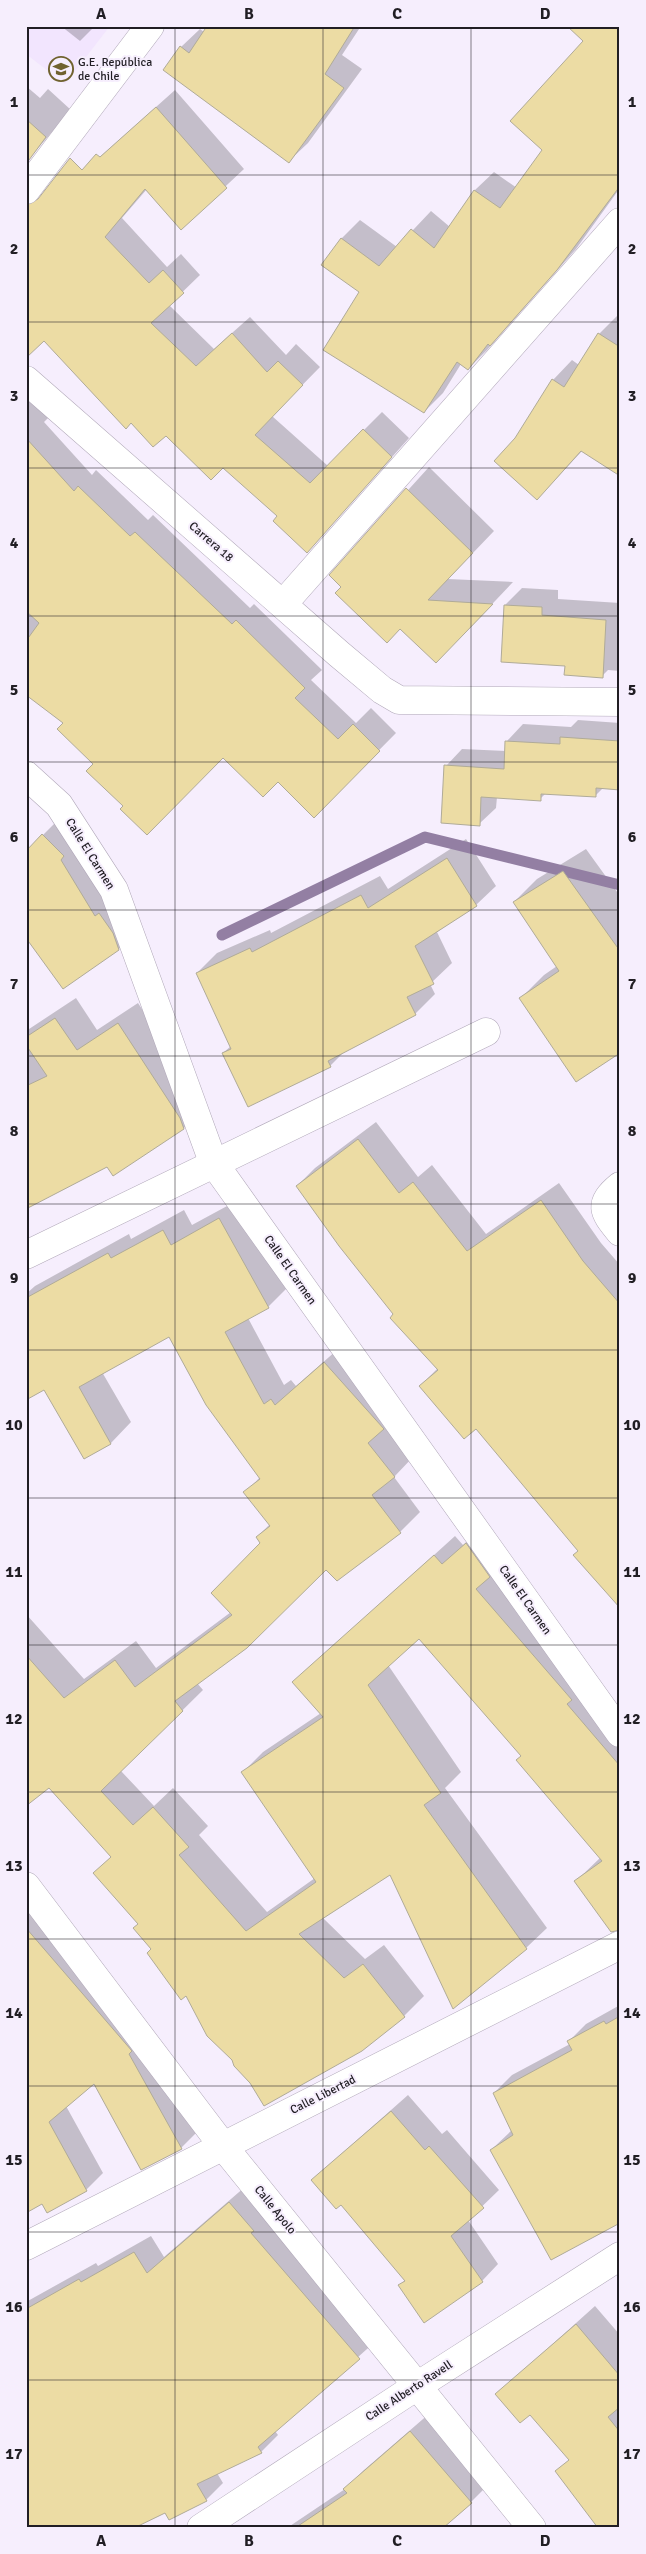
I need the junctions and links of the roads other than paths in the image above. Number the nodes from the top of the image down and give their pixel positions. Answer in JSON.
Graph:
{"nodes":[{"id":1,"x":150,"y":26,"type":"edge"},
{"id":2,"x":26,"y":190,"type":"edge"},
{"id":3,"x":620,"y":222,"type":"edge"},
{"id":4,"x":26,"y":380,"type":"edge"},
{"id":5,"x":283,"y":604,"type":"junction"},
{"id":6,"x":620,"y":702,"type":"edge"},
{"id":7,"x":26,"y":775,"type":"edge"},
{"id":8,"x":486,"y":1032,"type":"dead end"},
{"id":9,"x":213,"y":1162,"type":"junction"},
{"id":10,"x":620,"y":1186,"type":"edge"},
{"id":11,"x":620,"y":1232,"type":"edge"},
{"id":12,"x":26,"y":1255,"type":"edge"},
{"id":13,"x":620,"y":1732,"type":"edge"},
{"id":14,"x":26,"y":1886,"type":"edge"},
{"id":15,"x":620,"y":1945,"type":"edge"},
{"id":16,"x":223,"y":2146,"type":"junction"},
{"id":17,"x":26,"y":2246,"type":"edge"},
{"id":18,"x":620,"y":2256,"type":"edge"},
{"id":19,"x":417,"y":2386,"type":"junction"},
{"id":20,"x":201,"y":2528,"type":"edge"},
{"id":21,"x":532,"y":2528,"type":"edge"}],
"edges":[{"from":1,"to":2,"type":"street"},
{"from":3,"to":5,"type":"street"},
{"from":4,"to":5,"type":"street","name":"Carrera 18"},
{"from":5,"to":6,"type":"street","name":"Carrera 18"},
{"from":7,"to":9,"type":"street","name":"Calle El Carmen"},
{"from":8,"to":9,"type":"street"},
{"from":9,"to":12,"type":"street"},
{"from":9,"to":13,"type":"street","name":"Calle El Carmen"},
{"from":10,"to":11,"type":"street"},
{"from":14,"to":16,"type":"street","name":"Calle Apolo"},
{"from":15,"to":16,"type":"street","name":"Calle Libertad"},
{"from":16,"to":17,"type":"street","name":"Calle Libertad"},
{"from":16,"to":19,"type":"street","name":"Calle Apolo"},
{"from":18,"to":19,"type":"street","name":"Calle Alberto Ravell"},
{"from":19,"to":20,"type":"street","name":"Calle Alberto Ravell"},
{"from":19,"to":21,"type":"street","name":"Calle Apolo"}]}
